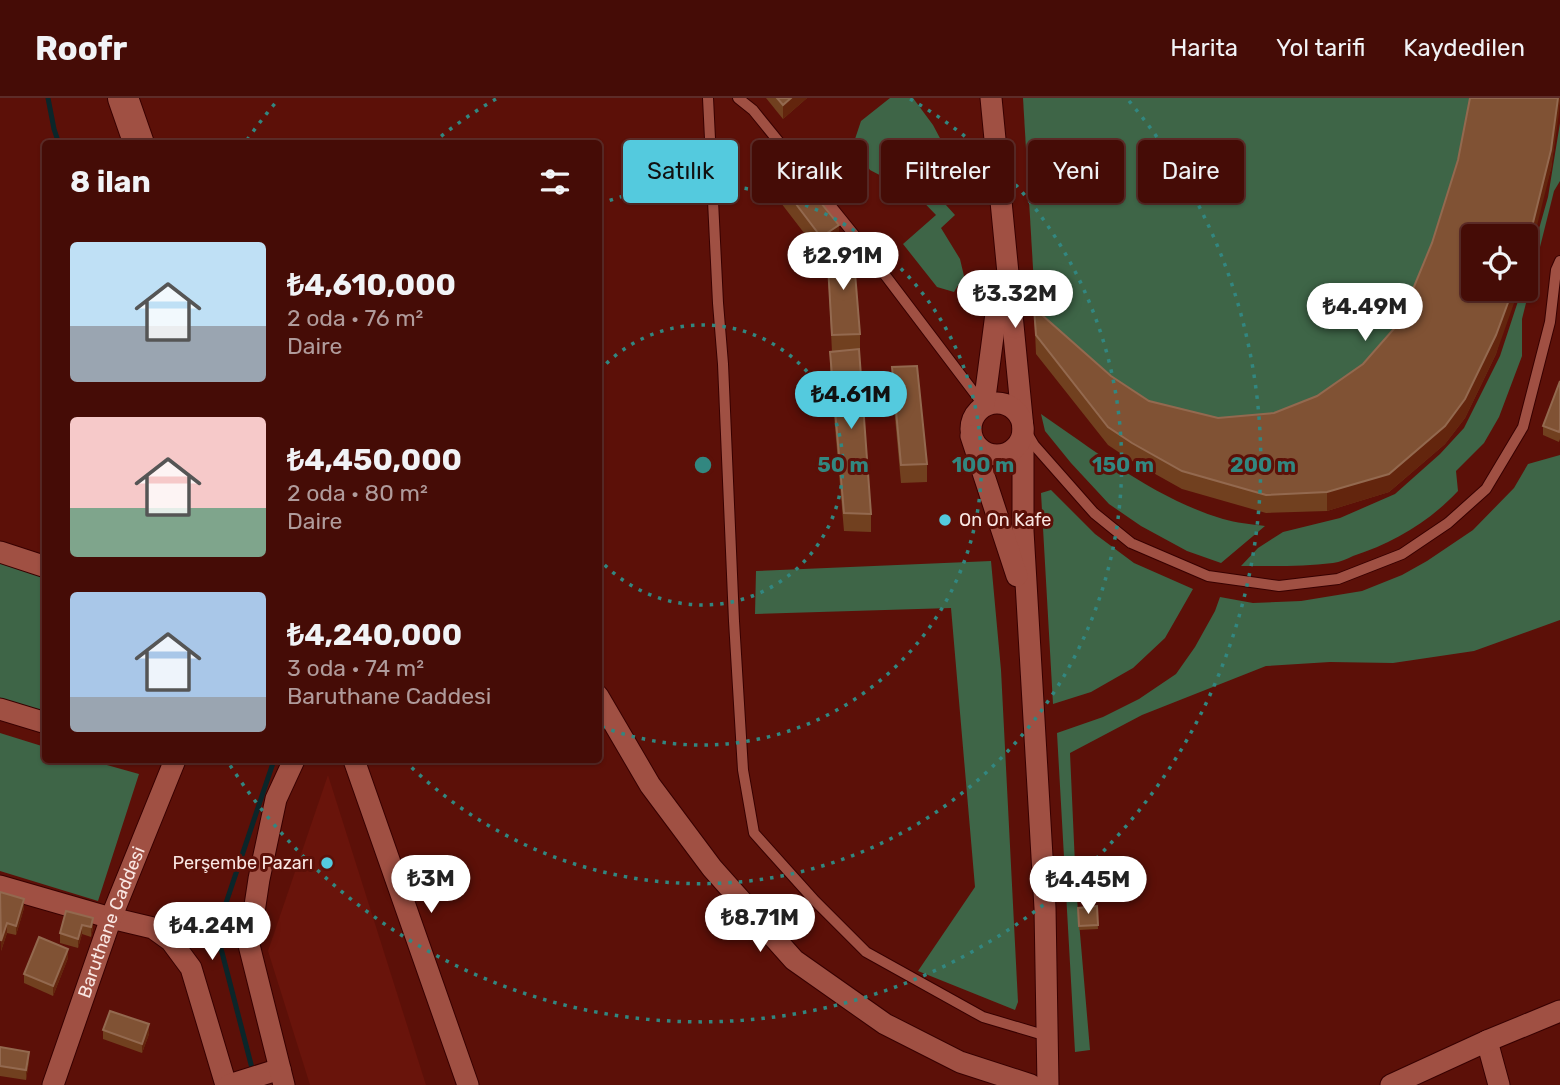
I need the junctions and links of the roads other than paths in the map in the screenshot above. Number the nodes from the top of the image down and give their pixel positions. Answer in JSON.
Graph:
{"nodes":[{"id":1,"x":123,"y":98,"type":"edge"},
{"id":2,"x":708,"y":98,"type":"edge"},
{"id":3,"x":738,"y":98,"type":"edge"},
{"id":4,"x":991,"y":98,"type":"edge"},
{"id":5,"x":138,"y":140,"type":"edge"},
{"id":6,"x":1005,"y":248,"type":"junction"},
{"id":7,"x":1560,"y":261,"type":"edge"},
{"id":8,"x":984,"y":405,"type":"junction"},
{"id":9,"x":1023,"y":428,"type":"junction"},
{"id":10,"x":971,"y":436,"type":"junction"},
{"id":11,"x":0,"y":552,"type":"edge"},
{"id":12,"x":42,"y":566,"type":"edge"},
{"id":13,"x":1027,"y":608,"type":"junction"},
{"id":14,"x":602,"y":703,"type":"edge"},
{"id":15,"x":0,"y":709,"type":"edge"},
{"id":16,"x":42,"y":722,"type":"edge"},
{"id":17,"x":170,"y":763,"type":"edge"},
{"id":18,"x":293,"y":763,"type":"edge"},
{"id":19,"x":355,"y":763,"type":"edge"},
{"id":20,"x":0,"y":886,"type":"edge"},
{"id":21,"x":111,"y":918,"type":"junction"},
{"id":22,"x":1560,"y":1011,"type":"edge"},
{"id":23,"x":1047,"y":1036,"type":"junction"},
{"id":24,"x":1487,"y":1041,"type":"junction"},
{"id":25,"x":282,"y":1077,"type":"edge"},
{"id":26,"x":54,"y":1085,"type":"edge"},
{"id":27,"x":227,"y":1085,"type":"edge"},
{"id":28,"x":468,"y":1085,"type":"edge"},
{"id":29,"x":1031,"y":1085,"type":"edge"},
{"id":30,"x":1048,"y":1085,"type":"edge"},
{"id":31,"x":1391,"y":1085,"type":"edge"},
{"id":32,"x":1499,"y":1085,"type":"edge"}],
"edges":[{"from":1,"to":5,"type":"main road"},
{"from":2,"to":23,"type":"lane"},
{"from":3,"to":8,"type":"lane"},
{"from":4,"to":6,"type":"street"},
{"from":6,"to":8,"type":"street"},
{"from":6,"to":9,"type":"street"},
{"from":7,"to":9,"type":"lane"},
{"from":8,"to":9,"type":"street"},
{"from":8,"to":10,"type":"street"},
{"from":9,"to":10,"type":"street"},
{"from":9,"to":13,"type":"street"},
{"from":10,"to":13,"type":"street"},
{"from":11,"to":12,"type":"street"},
{"from":13,"to":23,"type":"street"},
{"from":14,"to":29,"type":"street"},
{"from":15,"to":16,"type":"street"},
{"from":17,"to":21,"type":"street","name":"Baruthane Caddesi"},
{"from":18,"to":25,"type":"street"},
{"from":19,"to":28,"type":"street"},
{"from":20,"to":21,"type":"street"},
{"from":21,"to":26,"type":"street","name":"Baruthane Caddesi"},
{"from":21,"to":27,"type":"street"},
{"from":22,"to":24,"type":"street"},
{"from":23,"to":30,"type":"street"},
{"from":24,"to":31,"type":"street"},
{"from":24,"to":32,"type":"street"},
{"from":25,"to":27,"type":"street"}]}
